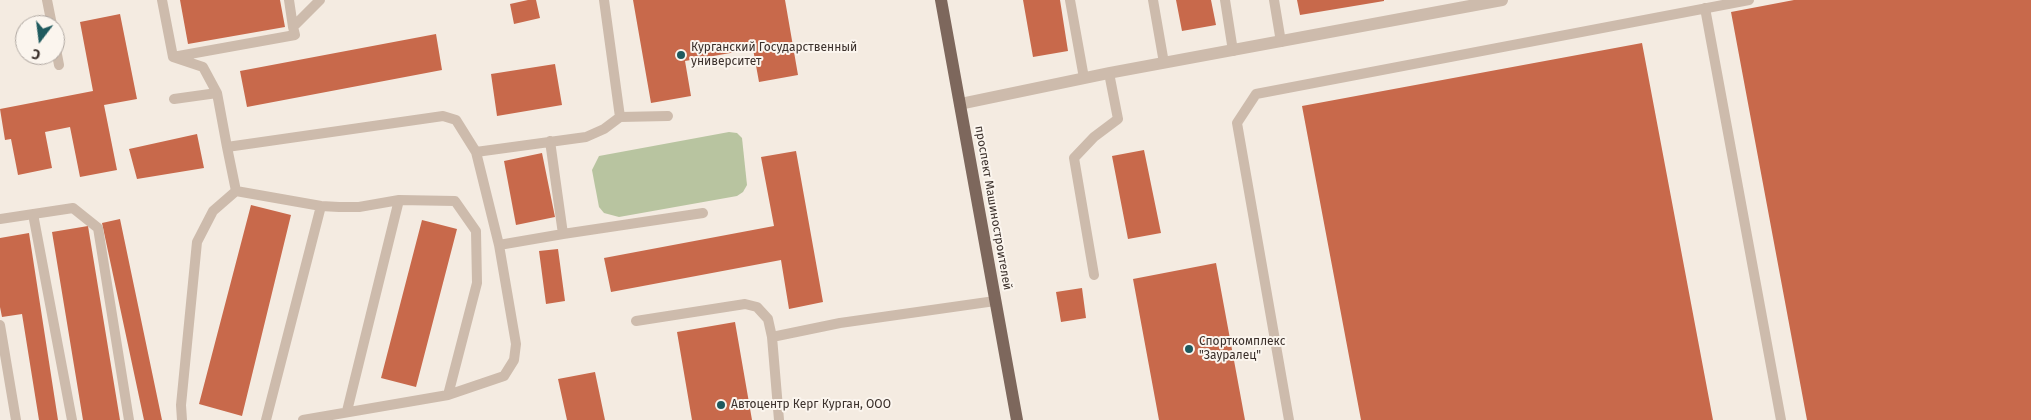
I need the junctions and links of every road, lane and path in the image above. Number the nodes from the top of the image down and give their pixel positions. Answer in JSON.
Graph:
{"nodes":[{"id":1,"x":47,"y":0,"type":"edge"},
{"id":2,"x":162,"y":0,"type":"edge"},
{"id":3,"x":288,"y":0,"type":"edge"},
{"id":4,"x":320,"y":0,"type":"edge"},
{"id":5,"x":604,"y":0,"type":"edge"},
{"id":6,"x":941,"y":0,"type":"edge"},
{"id":7,"x":1070,"y":0,"type":"edge"},
{"id":8,"x":1153,"y":0,"type":"edge"},
{"id":9,"x":1225,"y":0,"type":"edge"},
{"id":10,"x":1274,"y":0,"type":"edge"},
{"id":11,"x":1502,"y":0,"type":"edge"},
{"id":12,"x":1749,"y":0,"type":"edge"},
{"id":13,"x":1704,"y":8,"type":"junction"},
{"id":14,"x":50,"y":15,"type":"edge"},
{"id":15,"x":294,"y":27,"type":"junction"},
{"id":16,"x":1281,"y":42,"type":"junction"},
{"id":17,"x":1233,"y":51,"type":"junction"},
{"id":18,"x":173,"y":57,"type":"junction"},
{"id":19,"x":1164,"y":63,"type":"junction"},
{"id":20,"x":1109,"y":73,"type":"junction"},
{"id":21,"x":1084,"y":78,"type":"junction"},
{"id":22,"x":217,"y":94,"type":"junction"},
{"id":23,"x":174,"y":99,"type":"dead end"},
{"id":24,"x":960,"y":104,"type":"junction"},
{"id":25,"x":668,"y":116,"type":"dead end"},
{"id":26,"x":620,"y":117,"type":"junction"},
{"id":27,"x":550,"y":141,"type":"junction"},
{"id":28,"x":227,"y":147,"type":"junction"},
{"id":29,"x":476,"y":152,"type":"junction"},
{"id":30,"x":236,"y":191,"type":"junction"},
{"id":31,"x":399,"y":200,"type":"junction"},
{"id":32,"x":321,"y":206,"type":"junction"},
{"id":33,"x":703,"y":213,"type":"dead end"},
{"id":34,"x":33,"y":214,"type":"junction"},
{"id":35,"x":0,"y":219,"type":"edge"},
{"id":36,"x":563,"y":234,"type":"junction"},
{"id":37,"x":499,"y":245,"type":"junction"},
{"id":38,"x":1094,"y":276,"type":"dead end"},
{"id":39,"x":995,"y":301,"type":"junction"},
{"id":40,"x":636,"y":321,"type":"dead end"},
{"id":41,"x":0,"y":324,"type":"edge"},
{"id":42,"x":772,"y":336,"type":"junction"},
{"id":43,"x":448,"y":395,"type":"junction"},
{"id":44,"x":347,"y":411,"type":"junction"},
{"id":45,"x":16,"y":420,"type":"edge"},
{"id":46,"x":72,"y":420,"type":"edge"},
{"id":47,"x":129,"y":420,"type":"edge"},
{"id":48,"x":182,"y":420,"type":"edge"},
{"id":49,"x":266,"y":420,"type":"edge"},
{"id":50,"x":303,"y":420,"type":"edge"},
{"id":51,"x":779,"y":420,"type":"edge"},
{"id":52,"x":1017,"y":420,"type":"edge"},
{"id":53,"x":1289,"y":420,"type":"edge"},
{"id":54,"x":1781,"y":420,"type":"edge"}],
"edges":[{"from":1,"to":14,"type":"lane"},
{"from":2,"to":18,"type":"lane"},
{"from":3,"to":15,"type":"lane"},
{"from":4,"to":15,"type":"lane"},
{"from":5,"to":26,"type":"lane"},
{"from":6,"to":24,"type":"main road","name":"проспект Машиностроителей"},
{"from":7,"to":21,"type":"lane"},
{"from":8,"to":19,"type":"lane"},
{"from":9,"to":17,"type":"lane"},
{"from":10,"to":16,"type":"lane"},
{"from":11,"to":16,"type":"street"},
{"from":12,"to":13,"type":"lane"},
{"from":13,"to":53,"type":"lane"},
{"from":13,"to":54,"type":"lane"},
{"from":15,"to":18,"type":"lane"},
{"from":16,"to":17,"type":"street"},
{"from":17,"to":19,"type":"street"},
{"from":18,"to":22,"type":"lane"},
{"from":19,"to":20,"type":"street"},
{"from":20,"to":21,"type":"street"},
{"from":20,"to":38,"type":"lane"},
{"from":21,"to":24,"type":"street"},
{"from":22,"to":23,"type":"lane"},
{"from":22,"to":28,"type":"lane"},
{"from":24,"to":39,"type":"main road","name":"проспект Машиностроителей"},
{"from":25,"to":26,"type":"lane"},
{"from":26,"to":27,"type":"lane"},
{"from":27,"to":29,"type":"lane"},
{"from":27,"to":36,"type":"lane"},
{"from":28,"to":29,"type":"lane"},
{"from":28,"to":30,"type":"lane"},
{"from":29,"to":37,"type":"lane"},
{"from":30,"to":32,"type":"lane"},
{"from":30,"to":48,"type":"lane"},
{"from":31,"to":32,"type":"lane"},
{"from":31,"to":43,"type":"lane"},
{"from":31,"to":44,"type":"lane"},
{"from":32,"to":49,"type":"lane"},
{"from":33,"to":36,"type":"lane"},
{"from":34,"to":35,"type":"lane"},
{"from":34,"to":46,"type":"lane"},
{"from":34,"to":47,"type":"lane"},
{"from":36,"to":37,"type":"lane"},
{"from":37,"to":43,"type":"lane"},
{"from":39,"to":42,"type":"lane"},
{"from":39,"to":52,"type":"main road","name":"проспект Машиностроителей"},
{"from":40,"to":42,"type":"lane"},
{"from":41,"to":45,"type":"lane"},
{"from":42,"to":51,"type":"lane"},
{"from":43,"to":44,"type":"lane"},
{"from":44,"to":50,"type":"lane"}]}
